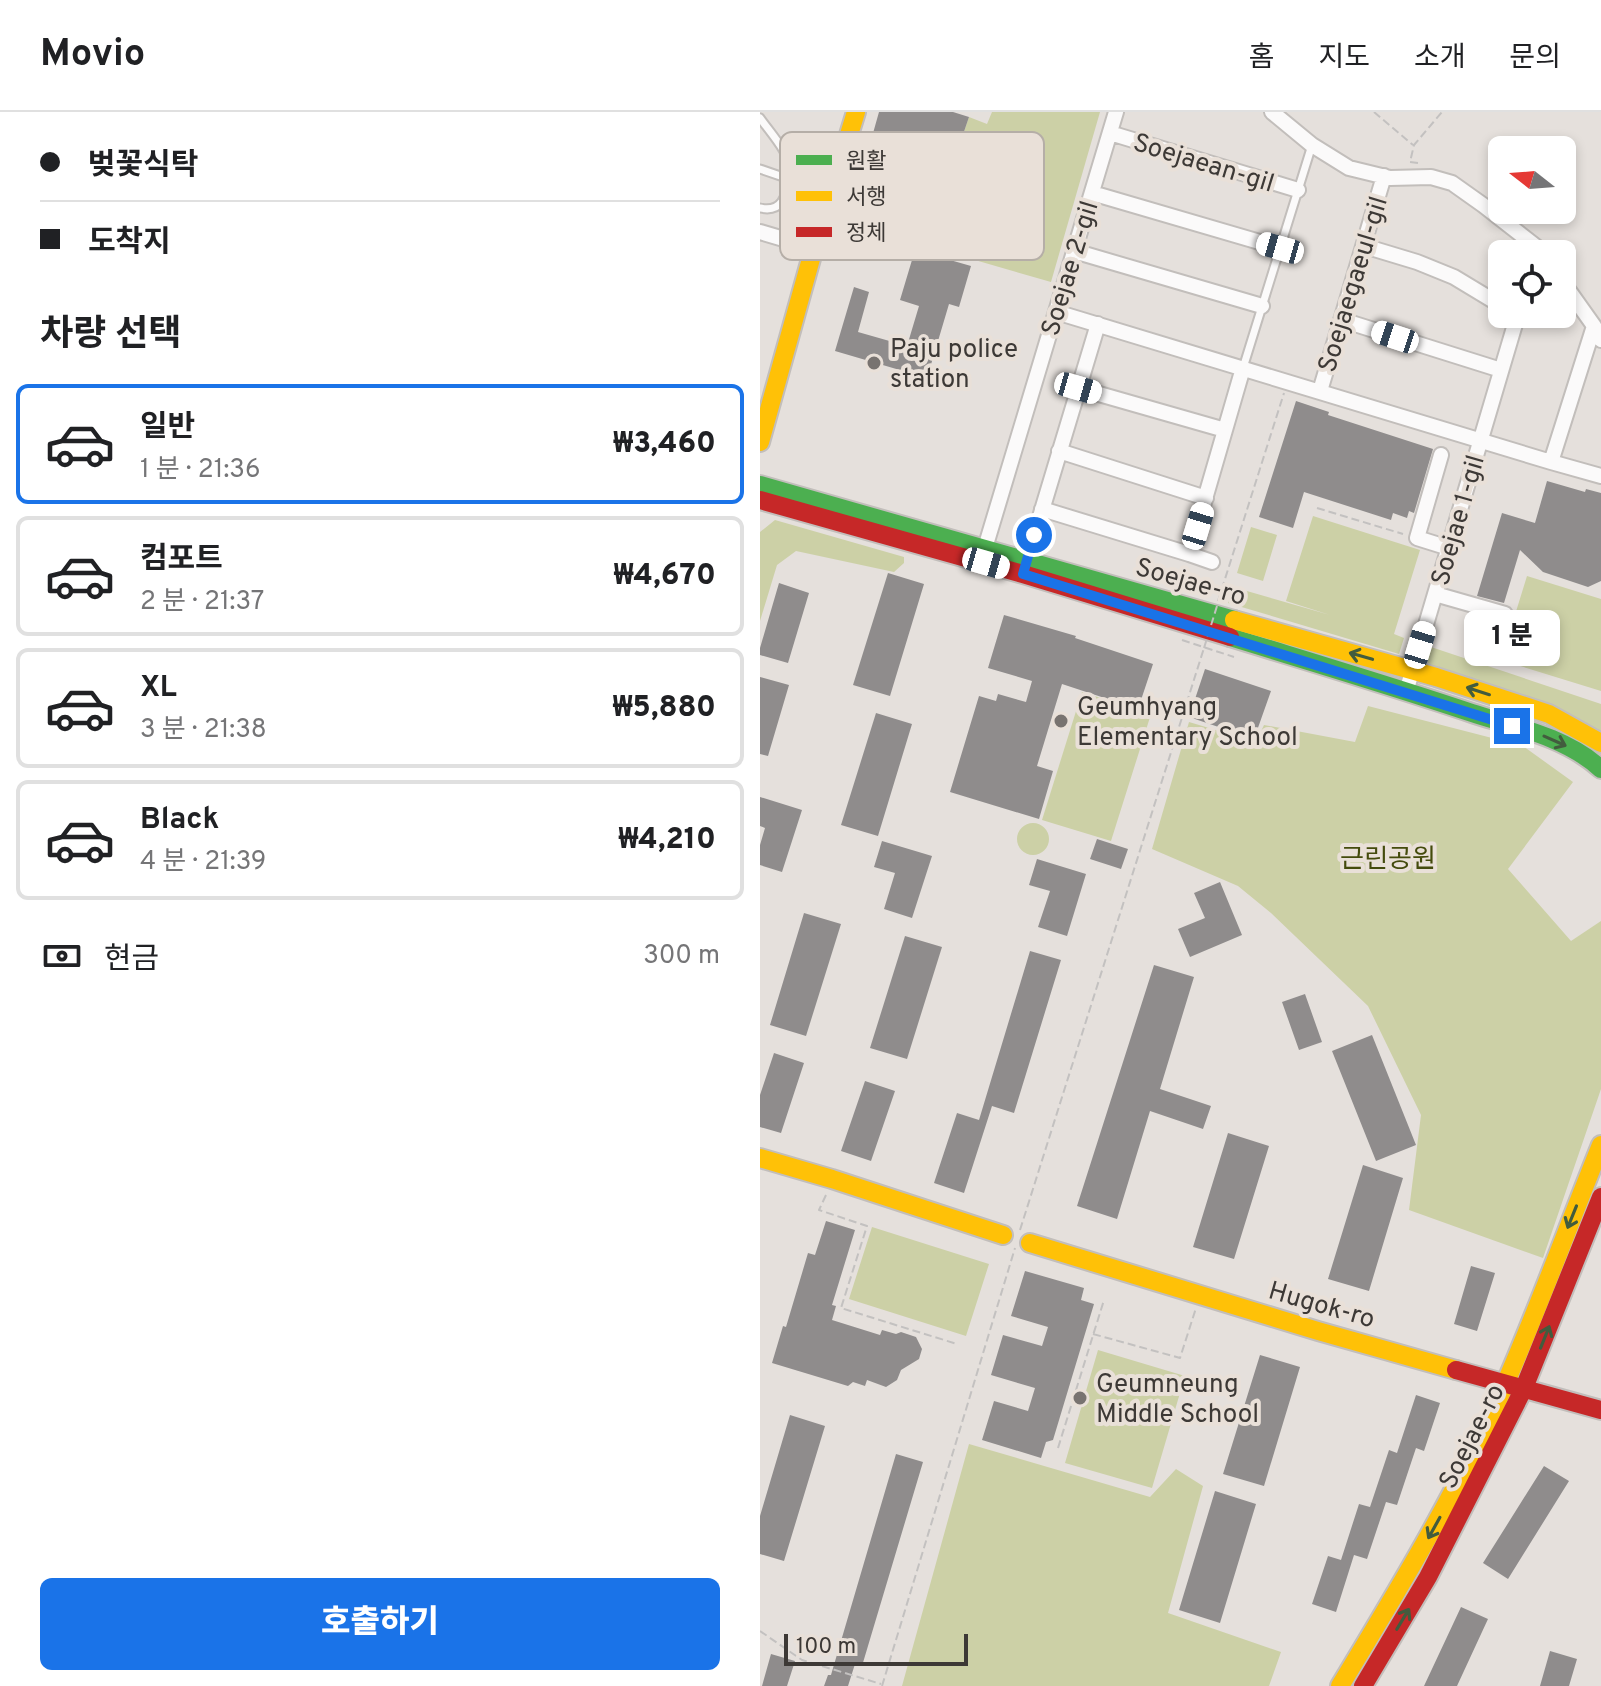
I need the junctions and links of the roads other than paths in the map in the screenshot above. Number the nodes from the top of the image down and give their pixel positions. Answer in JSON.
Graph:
{"nodes":[{"id":1,"x":856,"y":112,"type":"edge"},
{"id":2,"x":1116,"y":112,"type":"edge"},
{"id":3,"x":1272,"y":112,"type":"edge"},
{"id":4,"x":760,"y":118,"type":"edge"},
{"id":5,"x":850,"y":132,"type":"edge"},
{"id":6,"x":1110,"y":133,"type":"junction"},
{"id":7,"x":1312,"y":145,"type":"junction"},
{"id":8,"x":780,"y":146,"type":"edge"},
{"id":9,"x":760,"y":169,"type":"edge"},
{"id":10,"x":780,"y":174,"type":"edge"},
{"id":11,"x":1384,"y":176,"type":"junction"},
{"id":12,"x":1298,"y":190,"type":"junction"},
{"id":13,"x":1092,"y":193,"type":"junction"},
{"id":14,"x":780,"y":204,"type":"edge"},
{"id":15,"x":760,"y":208,"type":"edge"},
{"id":16,"x":760,"y":232,"type":"edge"},
{"id":17,"x":780,"y":238,"type":"edge"},
{"id":18,"x":1525,"y":240,"type":"edge"},
{"id":19,"x":1364,"y":246,"type":"junction"},
{"id":20,"x":1280,"y":248,"type":"junction"},
{"id":21,"x":1074,"y":251,"type":"junction"},
{"id":22,"x":811,"y":260,"type":"edge"},
{"id":23,"x":1488,"y":298,"type":"edge"},
{"id":24,"x":1576,"y":301,"type":"edge"},
{"id":25,"x":1262,"y":306,"type":"junction"},
{"id":26,"x":1056,"y":312,"type":"junction"},
{"id":27,"x":1342,"y":320,"type":"junction"},
{"id":28,"x":1098,"y":324,"type":"junction"},
{"id":29,"x":1594,"y":326,"type":"junction"},
{"id":30,"x":1513,"y":328,"type":"edge"},
{"id":31,"x":1601,"y":340,"type":"edge"},
{"id":32,"x":1243,"y":368,"type":"junction"},
{"id":33,"x":1501,"y":370,"type":"junction"},
{"id":34,"x":1078,"y":388,"type":"junction"},
{"id":35,"x":1320,"y":391,"type":"junction"},
{"id":36,"x":1225,"y":430,"type":"junction"},
{"id":37,"x":1480,"y":441,"type":"junction"},
{"id":38,"x":760,"y":442,"type":"edge"},
{"id":39,"x":1059,"y":451,"type":"junction"},
{"id":40,"x":1441,"y":455,"type":"dead end"},
{"id":41,"x":1551,"y":462,"type":"junction"},
{"id":42,"x":1601,"y":476,"type":"edge"},
{"id":43,"x":760,"y":485,"type":"edge"},
{"id":44,"x":1206,"y":498,"type":"junction"},
{"id":45,"x":760,"y":500,"type":"edge"},
{"id":46,"x":1042,"y":509,"type":"junction"},
{"id":47,"x":1449,"y":548,"type":"junction"},
{"id":48,"x":1189,"y":554,"type":"junction"},
{"id":49,"x":983,"y":556,"type":"junction"},
{"id":50,"x":1212,"y":562,"type":"dead end"},
{"id":51,"x":1024,"y":568,"type":"junction"},
{"id":52,"x":1435,"y":594,"type":"junction"},
{"id":53,"x":1505,"y":614,"type":"dead end"},
{"id":54,"x":1413,"y":671,"type":"junction"},
{"id":55,"x":1406,"y":692,"type":"junction"},
{"id":56,"x":1601,"y":743,"type":"edge"},
{"id":57,"x":1601,"y":769,"type":"edge"},
{"id":58,"x":1601,"y":1145,"type":"edge"},
{"id":59,"x":760,"y":1158,"type":"edge"},
{"id":60,"x":1601,"y":1197,"type":"edge"},
{"id":61,"x":1003,"y":1235,"type":"dead end"},
{"id":62,"x":1030,"y":1243,"type":"dead end"},
{"id":63,"x":1515,"y":1386,"type":"junction"},
{"id":64,"x":1601,"y":1410,"type":"edge"},
{"id":65,"x":1340,"y":1686,"type":"edge"},
{"id":66,"x":1363,"y":1686,"type":"edge"}],
"edges":[{"from":1,"to":5,"type":"street"},
{"from":2,"to":6,"type":"street","name":"Soejae 2-gil"},
{"from":3,"to":7,"type":"street","name":"Soejaegaeul-gil"},
{"from":4,"to":8,"type":"lane"},
{"from":6,"to":12,"type":"street","name":"Soejaean-gil"},
{"from":6,"to":13,"type":"street","name":"Soejae 2-gil"},
{"from":7,"to":11,"type":"street","name":"Soejaegaeul-gil"},
{"from":7,"to":12,"type":"lane","name":"Soejaean-gil"},
{"from":9,"to":10,"type":"lane"},
{"from":11,"to":18,"type":"street","name":"Soejaegaeul-gil"},
{"from":11,"to":19,"type":"street","name":"Soejaegaeul-gil"},
{"from":12,"to":20,"type":"lane","name":"Soejaean-gil"},
{"from":13,"to":20,"type":"street"},
{"from":13,"to":21,"type":"street","name":"Soejae 2-gil"},
{"from":14,"to":15,"type":"lane"},
{"from":16,"to":17,"type":"street"},
{"from":19,"to":23,"type":"street"},
{"from":19,"to":27,"type":"street","name":"Soejaegaeul-gil"},
{"from":20,"to":25,"type":"lane","name":"Soejaean-gil"},
{"from":21,"to":25,"type":"street"},
{"from":21,"to":26,"type":"street","name":"Soejae 2-gil"},
{"from":22,"to":38,"type":"street"},
{"from":24,"to":29,"type":"street"},
{"from":25,"to":32,"type":"lane","name":"Soejaean-gil"},
{"from":26,"to":28,"type":"street"},
{"from":26,"to":49,"type":"street","name":"Soejae 2-gil"},
{"from":27,"to":33,"type":"street"},
{"from":27,"to":35,"type":"street","name":"Soejaegaeul-gil"},
{"from":28,"to":32,"type":"street"},
{"from":28,"to":34,"type":"street"},
{"from":29,"to":31,"type":"street"},
{"from":29,"to":41,"type":"street"},
{"from":30,"to":33,"type":"street","name":"Soejae 1-gil"},
{"from":32,"to":35,"type":"street","name":"Soejae 1-gil"},
{"from":32,"to":36,"type":"street","name":"Soejaean-gil"},
{"from":33,"to":37,"type":"street","name":"Soejae 1-gil"},
{"from":34,"to":36,"type":"street"},
{"from":34,"to":39,"type":"street"},
{"from":35,"to":37,"type":"street","name":"Soejae 1-gil"},
{"from":36,"to":44,"type":"street","name":"Soejaean-gil"},
{"from":37,"to":41,"type":"street"},
{"from":37,"to":47,"type":"street","name":"Soejae 1-gil"},
{"from":39,"to":44,"type":"street"},
{"from":39,"to":46,"type":"street"},
{"from":40,"to":47,"type":"street"},
{"from":41,"to":42,"type":"street"},
{"from":43,"to":49,"type":"street"},
{"from":44,"to":48,"type":"street","name":"Soejaean-gil"},
{"from":45,"to":49,"type":"street"},
{"from":46,"to":48,"type":"street"},
{"from":46,"to":51,"type":"street"},
{"from":47,"to":52,"type":"street","name":"Soejae 1-gil"},
{"from":48,"to":50,"type":"street"},
{"from":49,"to":51,"type":"street"},
{"from":54,"to":51,"type":"street","name":"Soejae-ro","one_way":true},
{"from":51,"to":55,"type":"street"},
{"from":52,"to":53,"type":"street"},
{"from":52,"to":54,"type":"street","name":"Soejae 1-gil"},
{"from":54,"to":55,"type":"street","name":"Soejae 1-gil"},
{"from":56,"to":54,"type":"street","name":"Soejae-ro","one_way":true},
{"from":55,"to":57,"type":"street","one_way":true},
{"from":58,"to":63,"type":"street","one_way":true},
{"from":59,"to":61,"type":"street"},
{"from":63,"to":60,"type":"street","name":"Soejae-ro","one_way":true},
{"from":62,"to":63,"type":"street","name":"Hugok-ro"},
{"from":63,"to":64,"type":"street","name":"Hugok-ro"},
{"from":63,"to":65,"type":"street","name":"Soejae-ro","one_way":true},
{"from":66,"to":63,"type":"street","name":"Soejae-ro","one_way":true}]}
